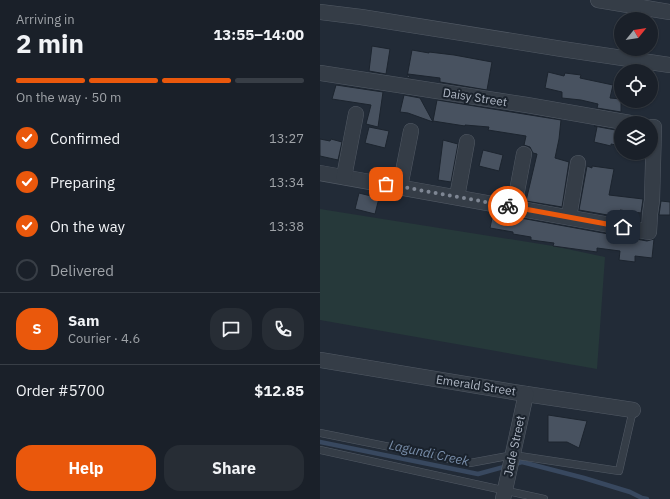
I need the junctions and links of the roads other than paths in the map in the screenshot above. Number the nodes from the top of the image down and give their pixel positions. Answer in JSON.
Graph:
{"nodes":[{"id":1,"x":598,"y":0,"type":"edge"},
{"id":2,"x":320,"y":12,"type":"edge"},
{"id":3,"x":670,"y":12,"type":"edge"},
{"id":4,"x":670,"y":65,"type":"edge"},
{"id":5,"x":320,"y":73,"type":"edge"},
{"id":6,"x":356,"y":114,"type":"dead end"},
{"id":7,"x":614,"y":120,"type":"edge"},
{"id":8,"x":411,"y":131,"type":"dead end"},
{"id":9,"x":467,"y":142,"type":"dead end"},
{"id":10,"x":524,"y":154,"type":"dead end"},
{"id":11,"x":652,"y":160,"type":"edge"},
{"id":12,"x":578,"y":164,"type":"dead end"},
{"id":13,"x":320,"y":173,"type":"edge"},
{"id":14,"x":344,"y":177,"type":"junction"},
{"id":15,"x":400,"y":187,"type":"junction"},
{"id":16,"x":457,"y":197,"type":"junction"},
{"id":17,"x":514,"y":207,"type":"junction"},
{"id":18,"x":569,"y":217,"type":"junction"},
{"id":19,"x":320,"y":360,"type":"edge"},
{"id":20,"x":526,"y":394,"type":"junction"},
{"id":21,"x":633,"y":410,"type":"joint"},
{"id":22,"x":320,"y":433,"type":"edge"},
{"id":23,"x":320,"y":450,"type":"edge"},
{"id":24,"x":513,"y":455,"type":"junction"},
{"id":25,"x":504,"y":495,"type":"edge"},
{"id":26,"x":544,"y":499,"type":"edge"}],
"edges":[{"from":1,"to":3,"type":"street"},
{"from":2,"to":4,"type":"street"},
{"from":5,"to":7,"type":"street","name":"Daisy Street"},
{"from":6,"to":14,"type":"street"},
{"from":8,"to":15,"type":"street"},
{"from":9,"to":16,"type":"street"},
{"from":10,"to":17,"type":"street"},
{"from":11,"to":18,"type":"street"},
{"from":12,"to":18,"type":"street"},
{"from":13,"to":14,"type":"street"},
{"from":14,"to":15,"type":"street"},
{"from":15,"to":16,"type":"street"},
{"from":16,"to":17,"type":"street"},
{"from":17,"to":18,"type":"street"},
{"from":19,"to":20,"type":"street","name":"Emerald Street"},
{"from":20,"to":21,"type":"street","name":"Emerald Street"},
{"from":20,"to":24,"type":"street","name":"Jade Street"},
{"from":21,"to":24,"type":"lane"},
{"from":22,"to":24,"type":"lane"},
{"from":23,"to":25,"type":"lane"},
{"from":24,"to":25,"type":"street","name":"Jade Street"},
{"from":25,"to":26,"type":"lane"}]}
